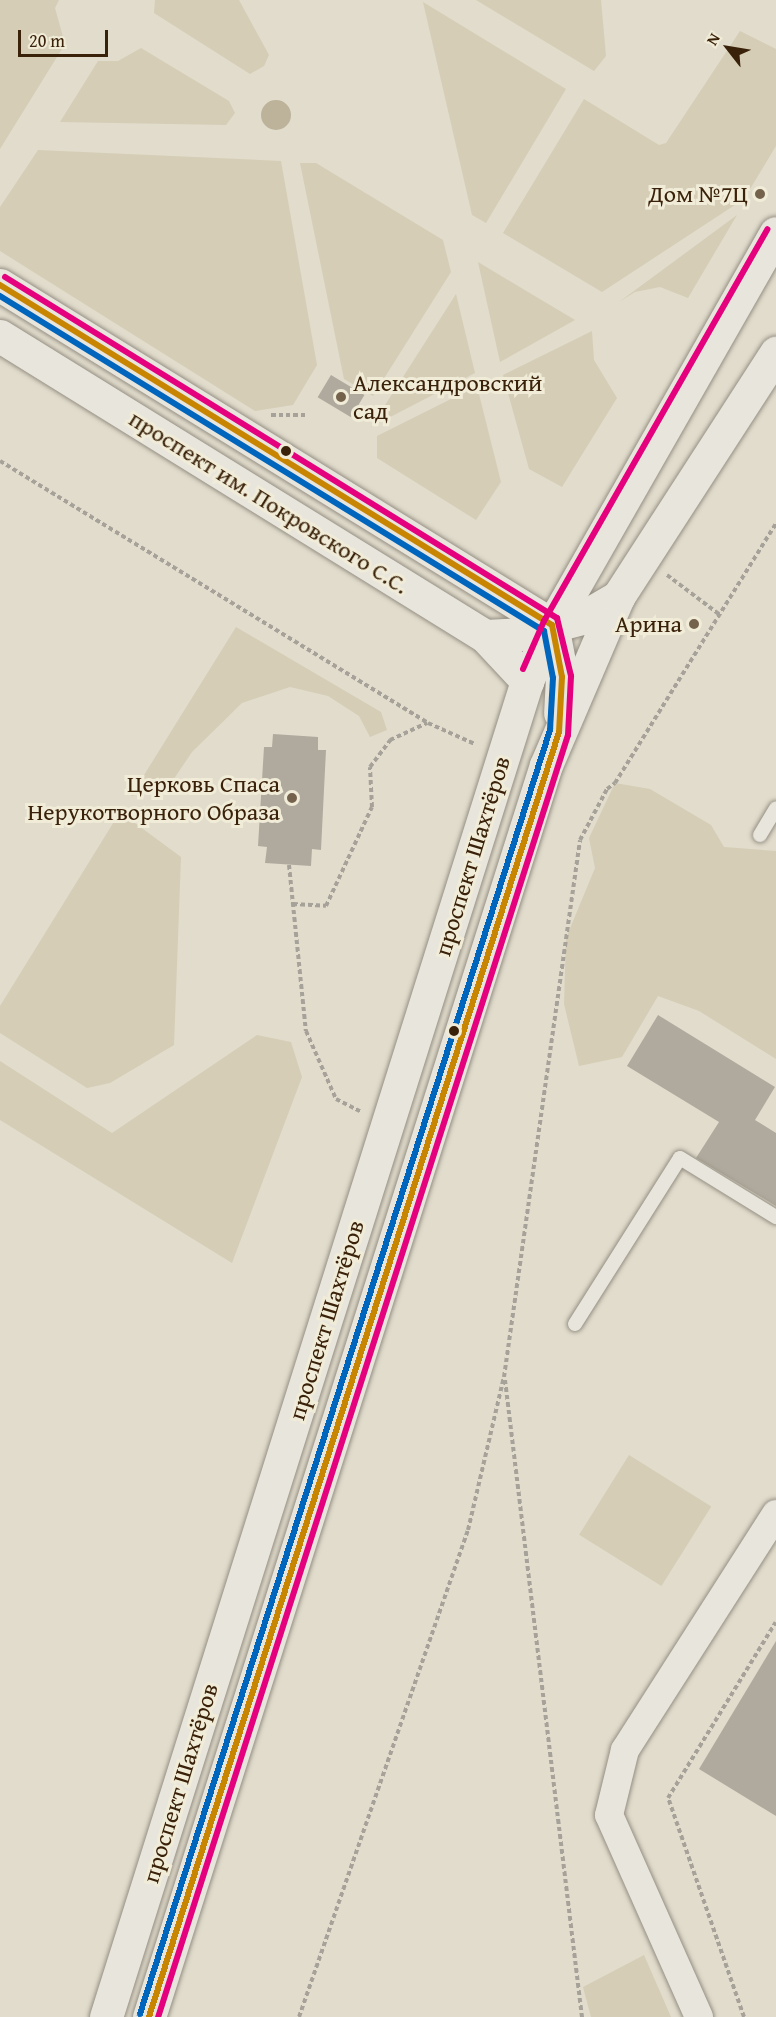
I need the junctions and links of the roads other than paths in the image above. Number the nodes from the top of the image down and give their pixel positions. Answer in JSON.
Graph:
{"nodes":[{"id":1,"x":776,"y":233,"type":"edge"},
{"id":2,"x":0,"y":285,"type":"edge"},
{"id":3,"x":0,"y":336,"type":"edge"},
{"id":4,"x":776,"y":352,"type":"edge"},
{"id":5,"x":618,"y":597,"type":"junction"},
{"id":6,"x":552,"y":626,"type":"junction"},
{"id":7,"x":485,"y":636,"type":"junction"},
{"id":8,"x":527,"y":681,"type":"junction"},
{"id":9,"x":559,"y":732,"type":"junction"},
{"id":10,"x":776,"y":808,"type":"edge"},
{"id":11,"x":759,"y":835,"type":"dead end"},
{"id":12,"x":776,"y":1217,"type":"edge"},
{"id":13,"x":575,"y":1324,"type":"dead end"},
{"id":14,"x":776,"y":1514,"type":"edge"},
{"id":15,"x":106,"y":2017,"type":"edge"},
{"id":16,"x":149,"y":2017,"type":"edge"},
{"id":17,"x":699,"y":2017,"type":"edge"}],
"edges":[{"from":1,"to":6,"type":"street","name":"проспект Шахтёров"},
{"from":2,"to":6,"type":"street","name":"проспект им. Покровского С.С."},
{"from":3,"to":7,"type":"street","name":"проспект им. Покровского С.С."},
{"from":4,"to":5,"type":"street","name":"проспект Шахтёров"},
{"from":5,"to":6,"type":"street","name":"проспект Шахтёров"},
{"from":5,"to":9,"type":"street","name":"проспект Шахтёров"},
{"from":6,"to":7,"type":"street","name":"проспект Шахтёров"},
{"from":6,"to":8,"type":"street","name":"проспект Шахтёров"},
{"from":6,"to":9,"type":"street","name":"проспект Шахтёров"},
{"from":7,"to":8,"type":"street","name":"проспект им. Покровского С.С."},
{"from":8,"to":15,"type":"street","name":"проспект Шахтёров"},
{"from":9,"to":16,"type":"street","name":"проспект Шахтёров"},
{"from":10,"to":11,"type":"lane"},
{"from":12,"to":13,"type":"lane"},
{"from":14,"to":17,"type":"street"}]}
